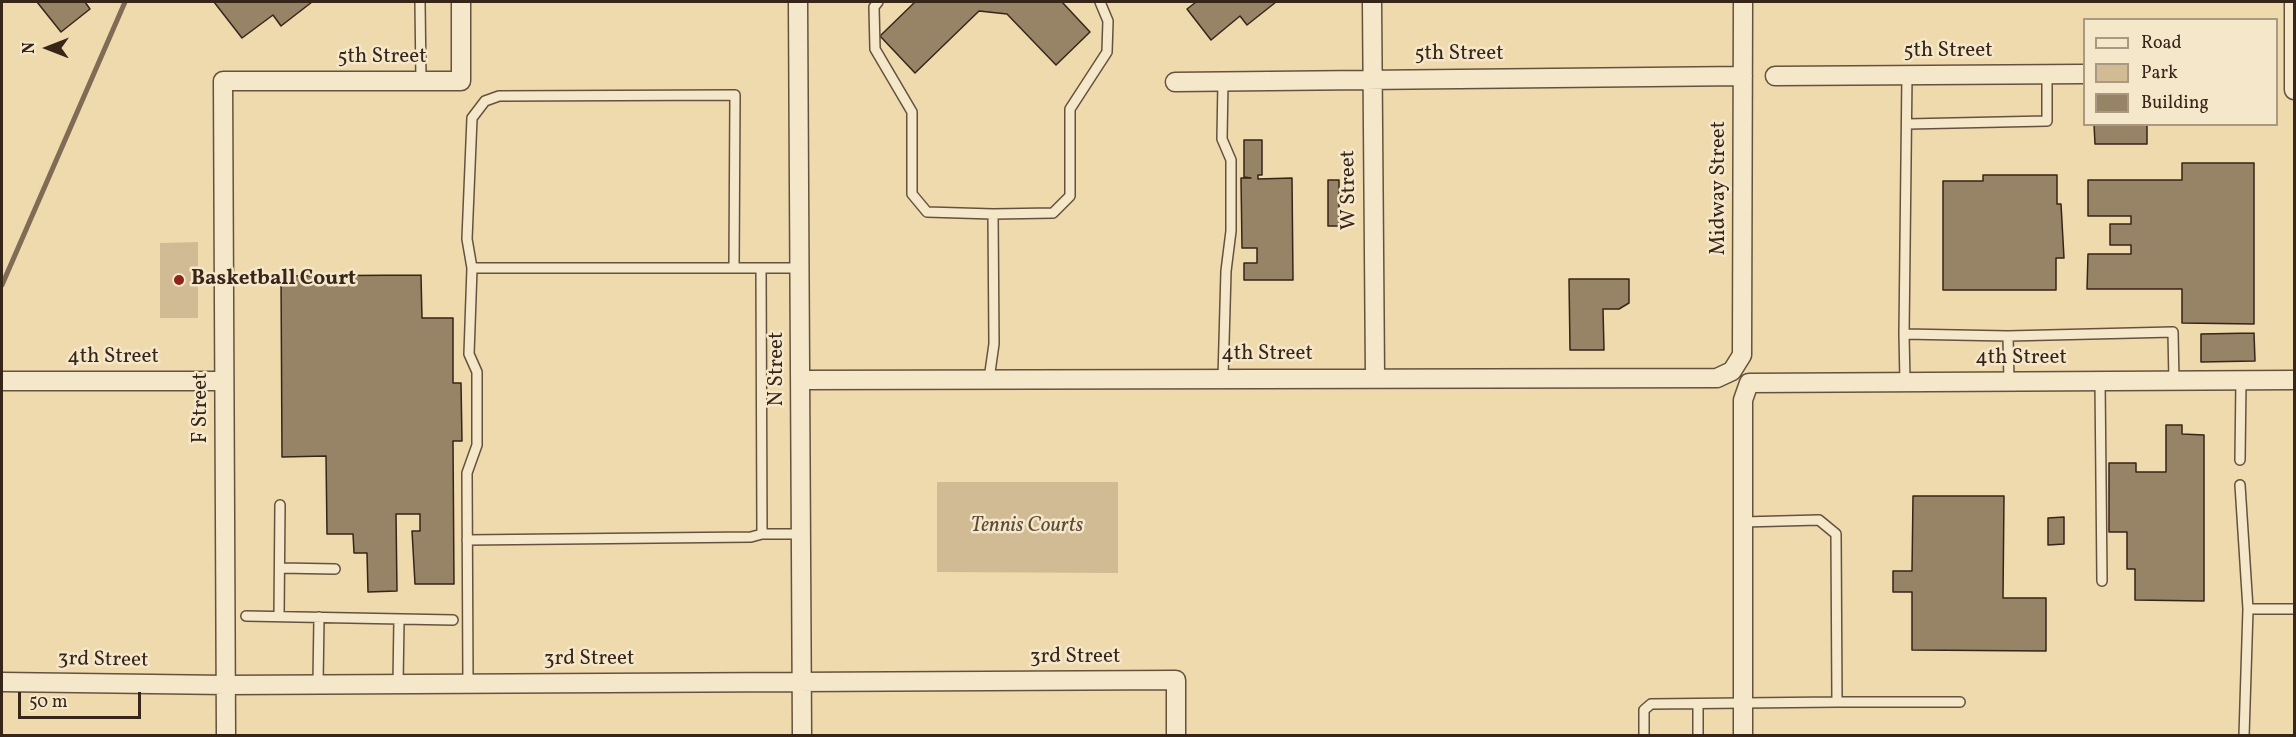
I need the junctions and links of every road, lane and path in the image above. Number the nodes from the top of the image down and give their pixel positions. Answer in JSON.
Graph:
{"nodes":[{"id":1,"x":420,"y":2,"type":"edge"},
{"id":2,"x":461,"y":2,"type":"edge"},
{"id":3,"x":798,"y":2,"type":"edge"},
{"id":4,"x":878,"y":2,"type":"edge"},
{"id":5,"x":1100,"y":2,"type":"edge"},
{"id":6,"x":1372,"y":2,"type":"edge"},
{"id":7,"x":1743,"y":2,"type":"edge"},
{"id":8,"x":2294,"y":2,"type":"edge"},
{"id":9,"x":2278,"y":72,"type":"edge"},
{"id":10,"x":2294,"y":72,"type":"edge"},
{"id":11,"x":2047,"y":74,"type":"junction"},
{"id":12,"x":2083,"y":74,"type":"edge"},
{"id":13,"x":1906,"y":75,"type":"junction"},
{"id":14,"x":1743,"y":76,"type":"junction"},
{"id":15,"x":1775,"y":76,"type":"dead end"},
{"id":16,"x":1371,"y":78,"type":"junction"},
{"id":17,"x":223,"y":81,"type":"joint"},
{"id":18,"x":422,"y":81,"type":"junction"},
{"id":19,"x":1223,"y":81,"type":"junction"},
{"id":20,"x":1174,"y":82,"type":"dead end"},
{"id":21,"x":2295,"y":90,"type":"edge"},
{"id":22,"x":1906,"y":124,"type":"junction"},
{"id":23,"x":993,"y":214,"type":"junction"},
{"id":24,"x":472,"y":268,"type":"junction"},
{"id":25,"x":734,"y":268,"type":"junction"},
{"id":26,"x":761,"y":268,"type":"junction"},
{"id":27,"x":800,"y":268,"type":"junction"},
{"id":28,"x":1904,"y":334,"type":"junction"},
{"id":29,"x":2008,"y":336,"type":"junction"},
{"id":30,"x":1732,"y":371,"type":"joint"},
{"id":31,"x":1375,"y":377,"type":"junction"},
{"id":32,"x":1223,"y":378,"type":"junction"},
{"id":33,"x":989,"y":379,"type":"junction"},
{"id":34,"x":801,"y":380,"type":"junction"},
{"id":35,"x":2241,"y":380,"type":"junction"},
{"id":36,"x":2295,"y":380,"type":"edge"},
{"id":37,"x":2,"y":381,"type":"edge"},
{"id":38,"x":224,"y":381,"type":"junction"},
{"id":39,"x":2100,"y":381,"type":"junction"},
{"id":40,"x":2174,"y":381,"type":"junction"},
{"id":41,"x":1905,"y":382,"type":"junction"},
{"id":42,"x":2009,"y":382,"type":"junction"},
{"id":43,"x":2240,"y":460,"type":"dead end"},
{"id":44,"x":2240,"y":485,"type":"dead end"},
{"id":45,"x":280,"y":505,"type":"dead end"},
{"id":46,"x":1743,"y":522,"type":"junction"},
{"id":47,"x":762,"y":534,"type":"junction"},
{"id":48,"x":801,"y":534,"type":"junction"},
{"id":49,"x":467,"y":540,"type":"junction"},
{"id":50,"x":280,"y":568,"type":"junction"},
{"id":51,"x":335,"y":569,"type":"dead end"},
{"id":52,"x":2102,"y":581,"type":"dead end"},
{"id":53,"x":2248,"y":609,"type":"junction"},
{"id":54,"x":2295,"y":609,"type":"edge"},
{"id":55,"x":246,"y":616,"type":"dead end"},
{"id":56,"x":279,"y":616,"type":"junction"},
{"id":57,"x":319,"y":617,"type":"junction"},
{"id":58,"x":399,"y":619,"type":"junction"},
{"id":59,"x":453,"y":620,"type":"dead end"},
{"id":60,"x":802,"y":681,"type":"junction"},
{"id":61,"x":2,"y":682,"type":"edge"},
{"id":62,"x":318,"y":684,"type":"junction"},
{"id":63,"x":398,"y":684,"type":"junction"},
{"id":64,"x":468,"y":684,"type":"junction"},
{"id":65,"x":226,"y":685,"type":"junction"},
{"id":66,"x":1837,"y":702,"type":"junction"},
{"id":67,"x":1960,"y":702,"type":"dead end"},
{"id":68,"x":1698,"y":704,"type":"junction"},
{"id":69,"x":1743,"y":704,"type":"junction"},
{"id":70,"x":226,"y":735,"type":"edge"},
{"id":71,"x":802,"y":735,"type":"edge"},
{"id":72,"x":1176,"y":735,"type":"edge"},
{"id":73,"x":1644,"y":735,"type":"edge"},
{"id":74,"x":1698,"y":735,"type":"edge"},
{"id":75,"x":1743,"y":735,"type":"edge"},
{"id":76,"x":2244,"y":735,"type":"edge"}],
"edges":[{"from":1,"to":18,"type":"lane"},
{"from":2,"to":18,"type":"street","name":"5th Street"},
{"from":3,"to":27,"type":"street","name":"N Street"},
{"from":4,"to":23,"type":"lane"},
{"from":5,"to":23,"type":"lane"},
{"from":6,"to":16,"type":"street","name":"W Street"},
{"from":7,"to":14,"type":"street","name":"Midway Street"},
{"from":8,"to":10,"type":"street"},
{"from":9,"to":10,"type":"street"},
{"from":10,"to":21,"type":"street"},
{"from":11,"to":12,"type":"street","name":"5th Street"},
{"from":11,"to":13,"type":"street","name":"5th Street"},
{"from":11,"to":22,"type":"lane"},
{"from":13,"to":15,"type":"street","name":"5th Street"},
{"from":13,"to":22,"type":"lane"},
{"from":14,"to":16,"type":"street","name":"5th Street"},
{"from":14,"to":30,"type":"street","name":"Midway Street"},
{"from":16,"to":19,"type":"street","name":"5th Street"},
{"from":16,"to":31,"type":"street","name":"W Street"},
{"from":17,"to":18,"type":"street","name":"5th Street"},
{"from":17,"to":38,"type":"street","name":"F Street"},
{"from":19,"to":20,"type":"street","name":"5th Street"},
{"from":19,"to":32,"type":"lane"},
{"from":22,"to":28,"type":"lane"},
{"from":23,"to":33,"type":"lane"},
{"from":24,"to":25,"type":"lane"},
{"from":24,"to":25,"type":"lane"},
{"from":24,"to":49,"type":"lane"},
{"from":25,"to":26,"type":"lane"},
{"from":26,"to":27,"type":"lane"},
{"from":26,"to":47,"type":"lane"},
{"from":27,"to":34,"type":"street","name":"N Street"},
{"from":28,"to":29,"type":"lane"},
{"from":28,"to":41,"type":"lane"},
{"from":29,"to":40,"type":"lane"},
{"from":29,"to":42,"type":"lane"},
{"from":30,"to":31,"type":"street","name":"4th Street"},
{"from":31,"to":32,"type":"street","name":"4th Street"},
{"from":32,"to":33,"type":"street","name":"4th Street"},
{"from":33,"to":34,"type":"street","name":"4th Street"},
{"from":34,"to":48,"type":"street","name":"N Street"},
{"from":35,"to":36,"type":"street","name":"4th Street"},
{"from":35,"to":40,"type":"street","name":"4th Street"},
{"from":35,"to":43,"type":"lane"},
{"from":37,"to":38,"type":"street","name":"4th Street"},
{"from":38,"to":65,"type":"street","name":"F Street"},
{"from":39,"to":40,"type":"street","name":"4th Street"},
{"from":39,"to":42,"type":"street","name":"4th Street"},
{"from":39,"to":52,"type":"lane"},
{"from":41,"to":42,"type":"street","name":"4th Street"},
{"from":41,"to":46,"type":"street","name":"4th Street"},
{"from":44,"to":53,"type":"lane"},
{"from":45,"to":50,"type":"lane"},
{"from":46,"to":66,"type":"lane"},
{"from":46,"to":69,"type":"street"},
{"from":47,"to":48,"type":"lane"},
{"from":47,"to":49,"type":"lane"},
{"from":48,"to":60,"type":"street","name":"N Street"},
{"from":49,"to":64,"type":"lane"},
{"from":50,"to":51,"type":"lane"},
{"from":50,"to":56,"type":"lane"},
{"from":53,"to":54,"type":"lane"},
{"from":53,"to":76,"type":"lane"},
{"from":55,"to":56,"type":"lane"},
{"from":56,"to":57,"type":"lane"},
{"from":57,"to":58,"type":"lane"},
{"from":57,"to":62,"type":"lane"},
{"from":58,"to":59,"type":"lane"},
{"from":58,"to":63,"type":"lane"},
{"from":60,"to":64,"type":"street","name":"3rd Street"},
{"from":60,"to":71,"type":"street","name":"N Street"},
{"from":60,"to":72,"type":"street","name":"3rd Street"},
{"from":61,"to":65,"type":"street","name":"3rd Street"},
{"from":62,"to":63,"type":"street","name":"3rd Street"},
{"from":62,"to":65,"type":"street","name":"3rd Street"},
{"from":63,"to":64,"type":"street","name":"3rd Street"},
{"from":65,"to":70,"type":"street","name":"F Street"},
{"from":66,"to":67,"type":"lane"},
{"from":66,"to":69,"type":"lane"},
{"from":68,"to":69,"type":"lane"},
{"from":68,"to":73,"type":"lane"},
{"from":68,"to":74,"type":"lane"},
{"from":69,"to":75,"type":"street"}]}
